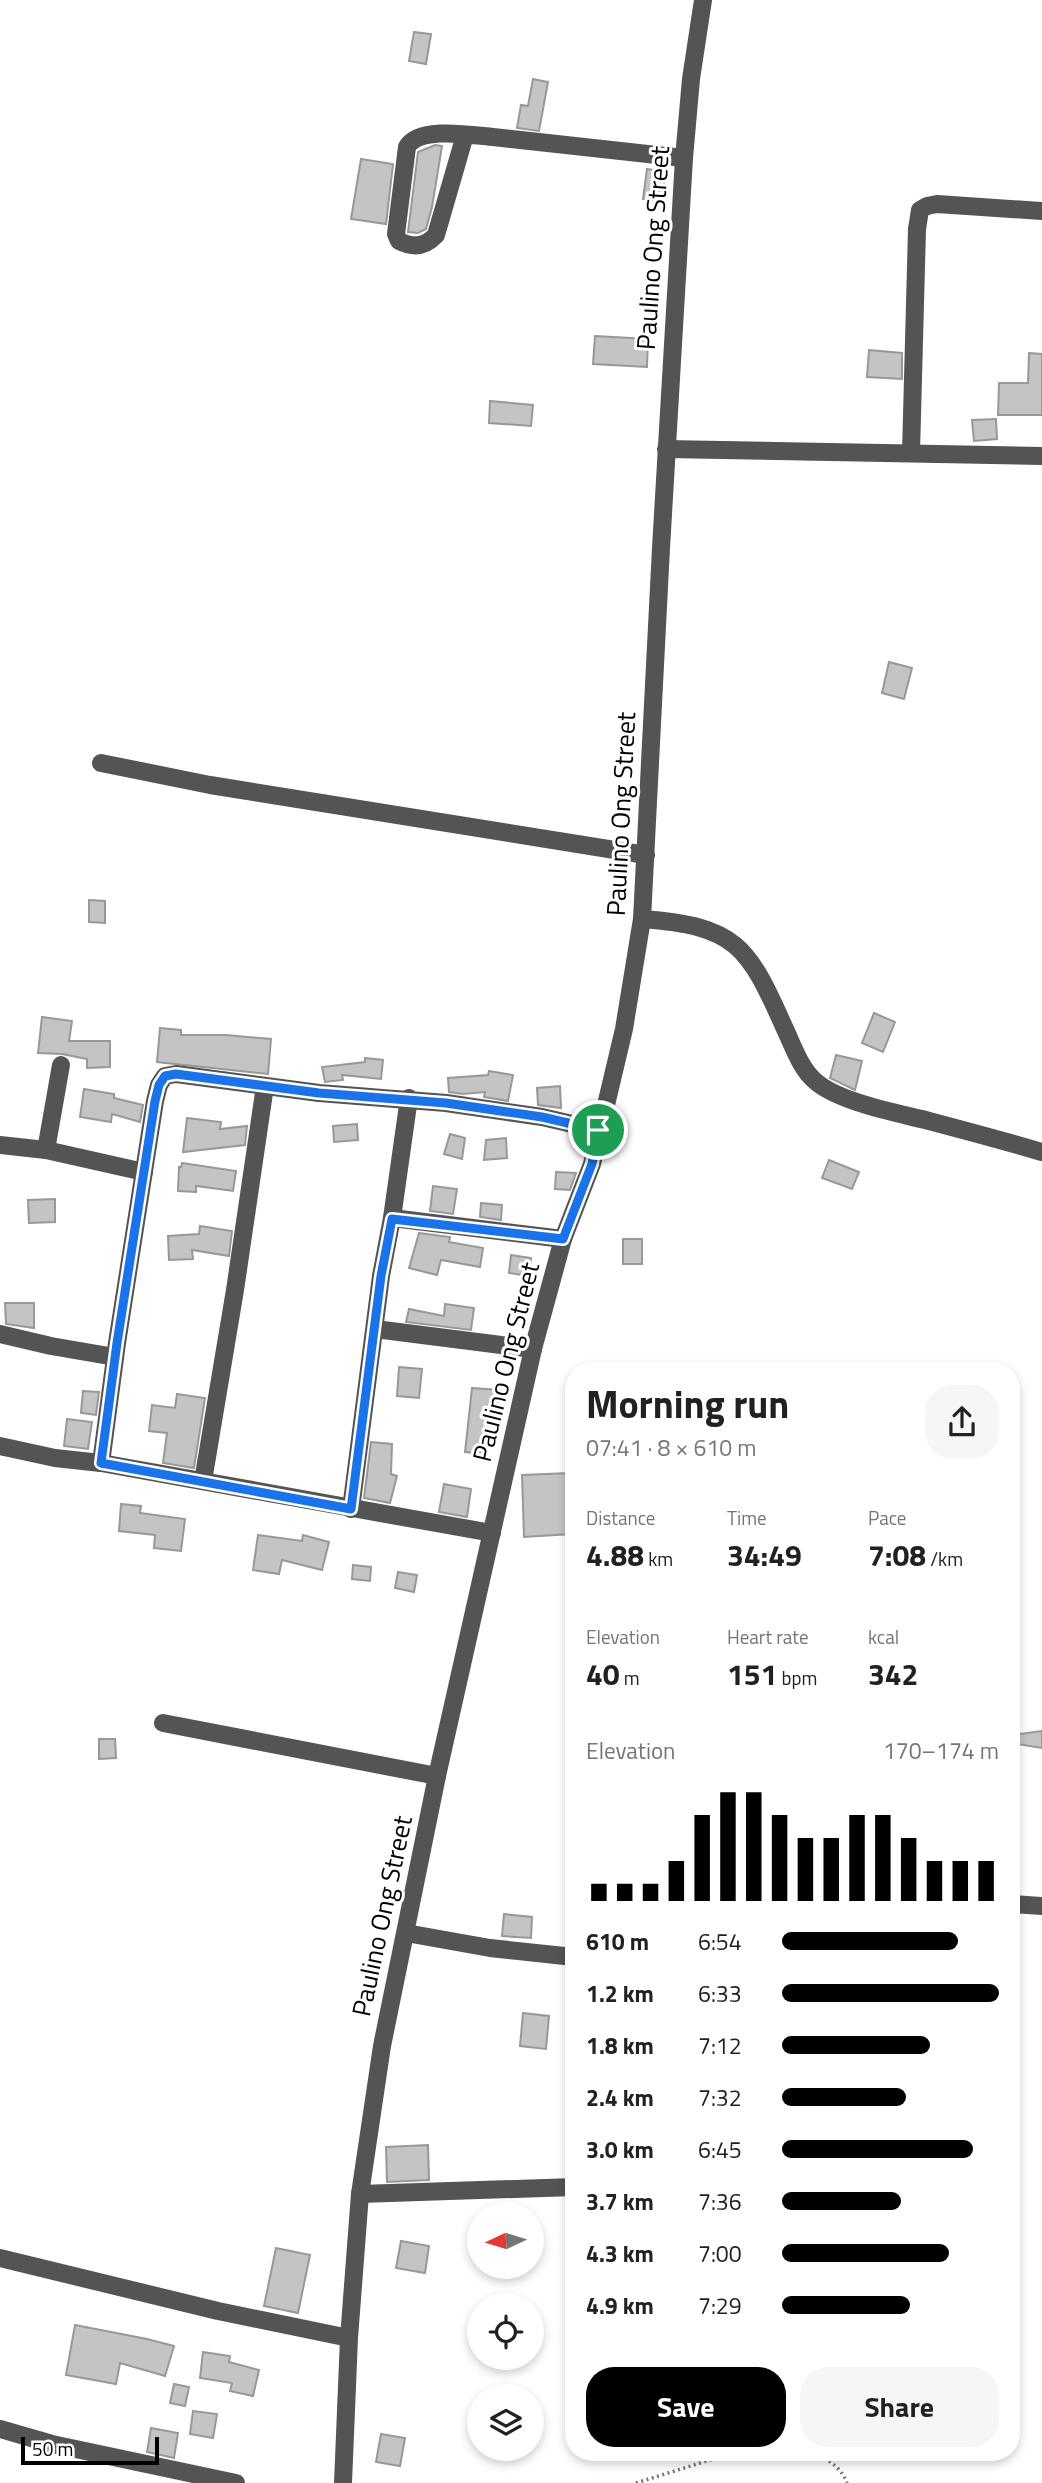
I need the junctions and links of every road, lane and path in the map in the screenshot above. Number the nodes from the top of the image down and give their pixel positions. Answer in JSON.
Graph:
{"nodes":[{"id":1,"x":703,"y":0,"type":"edge"},
{"id":2,"x":465,"y":135,"type":"junction"},
{"id":3,"x":684,"y":158,"type":"junction"},
{"id":4,"x":1042,"y":211,"type":"edge"},
{"id":5,"x":666,"y":449,"type":"junction"},
{"id":6,"x":911,"y":453,"type":"junction"},
{"id":7,"x":1042,"y":456,"type":"edge"},
{"id":8,"x":101,"y":764,"type":"dead end"},
{"id":9,"x":646,"y":855,"type":"junction"},
{"id":10,"x":642,"y":919,"type":"junction"},
{"id":11,"x":61,"y":1065,"type":"dead end"},
{"id":12,"x":265,"y":1086,"type":"junction"},
{"id":13,"x":409,"y":1098,"type":"junction"},
{"id":14,"x":598,"y":1130,"type":"junction"},
{"id":15,"x":0,"y":1145,"type":"edge"},
{"id":16,"x":46,"y":1150,"type":"junction"},
{"id":17,"x":1042,"y":1152,"type":"edge"},
{"id":18,"x":144,"y":1172,"type":"junction"},
{"id":19,"x":392,"y":1219,"type":"junction"},
{"id":20,"x":563,"y":1239,"type":"junction"},
{"id":21,"x":375,"y":1329,"type":"junction"},
{"id":22,"x":0,"y":1334,"type":"edge"},
{"id":23,"x":533,"y":1349,"type":"junction"},
{"id":24,"x":115,"y":1357,"type":"junction"},
{"id":25,"x":0,"y":1446,"type":"edge"},
{"id":26,"x":101,"y":1463,"type":"junction"},
{"id":27,"x":203,"y":1481,"type":"junction"},
{"id":28,"x":351,"y":1509,"type":"junction"},
{"id":29,"x":492,"y":1533,"type":"junction"},
{"id":30,"x":163,"y":1723,"type":"dead end"},
{"id":31,"x":437,"y":1776,"type":"junction"},
{"id":32,"x":1020,"y":1905,"type":"edge"},
{"id":33,"x":1042,"y":1906,"type":"edge"},
{"id":34,"x":406,"y":1933,"type":"junction"},
{"id":35,"x":565,"y":1956,"type":"edge"},
{"id":36,"x":565,"y":2187,"type":"edge"},
{"id":37,"x":360,"y":2194,"type":"junction"},
{"id":38,"x":0,"y":2258,"type":"edge"},
{"id":39,"x":349,"y":2338,"type":"junction"},
{"id":40,"x":0,"y":2429,"type":"edge"},
{"id":41,"x":707,"y":2461,"type":"edge"},
{"id":42,"x":831,"y":2461,"type":"edge"},
{"id":43,"x":236,"y":2483,"type":"edge"},
{"id":44,"x":343,"y":2483,"type":"edge"},
{"id":45,"x":636,"y":2483,"type":"edge"},
{"id":46,"x":846,"y":2483,"type":"edge"}],
"edges":[{"from":1,"to":3,"type":"street","name":"Paulino Ong Street"},
{"from":2,"to":2,"type":"street"},
{"from":2,"to":3,"type":"street"},
{"from":3,"to":5,"type":"street","name":"Paulino Ong Street"},
{"from":4,"to":6,"type":"street"},
{"from":5,"to":6,"type":"street"},
{"from":5,"to":9,"type":"street","name":"Paulino Ong Street"},
{"from":6,"to":7,"type":"street"},
{"from":8,"to":9,"type":"street"},
{"from":9,"to":10,"type":"street","name":"Paulino Ong Street"},
{"from":10,"to":14,"type":"street","name":"Paulino Ong Street"},
{"from":10,"to":17,"type":"street"},
{"from":11,"to":16,"type":"street"},
{"from":12,"to":13,"type":"street"},
{"from":12,"to":18,"type":"street"},
{"from":12,"to":27,"type":"street"},
{"from":13,"to":14,"type":"street"},
{"from":13,"to":19,"type":"street"},
{"from":14,"to":20,"type":"street","name":"Paulino Ong Street"},
{"from":15,"to":16,"type":"street"},
{"from":16,"to":18,"type":"street"},
{"from":18,"to":24,"type":"street"},
{"from":19,"to":20,"type":"street"},
{"from":19,"to":21,"type":"street"},
{"from":20,"to":23,"type":"street","name":"Paulino Ong Street"},
{"from":21,"to":23,"type":"street"},
{"from":21,"to":28,"type":"street"},
{"from":22,"to":24,"type":"street"},
{"from":23,"to":29,"type":"street","name":"Paulino Ong Street"},
{"from":24,"to":26,"type":"street"},
{"from":25,"to":26,"type":"street"},
{"from":26,"to":27,"type":"street"},
{"from":27,"to":28,"type":"street"},
{"from":28,"to":29,"type":"street"},
{"from":29,"to":31,"type":"street","name":"Paulino Ong Street"},
{"from":30,"to":31,"type":"street"},
{"from":31,"to":34,"type":"street","name":"Paulino Ong Street"},
{"from":32,"to":33,"type":"street"},
{"from":34,"to":35,"type":"street"},
{"from":34,"to":37,"type":"street","name":"Paulino Ong Street"},
{"from":36,"to":37,"type":"street"},
{"from":37,"to":39,"type":"street","name":"Paulino Ong Street"},
{"from":38,"to":39,"type":"street"},
{"from":39,"to":44,"type":"street","name":"Paulino Ong Street"},
{"from":40,"to":43,"type":"street"},
{"from":41,"to":45,"type":"path"},
{"from":42,"to":46,"type":"path"}]}
